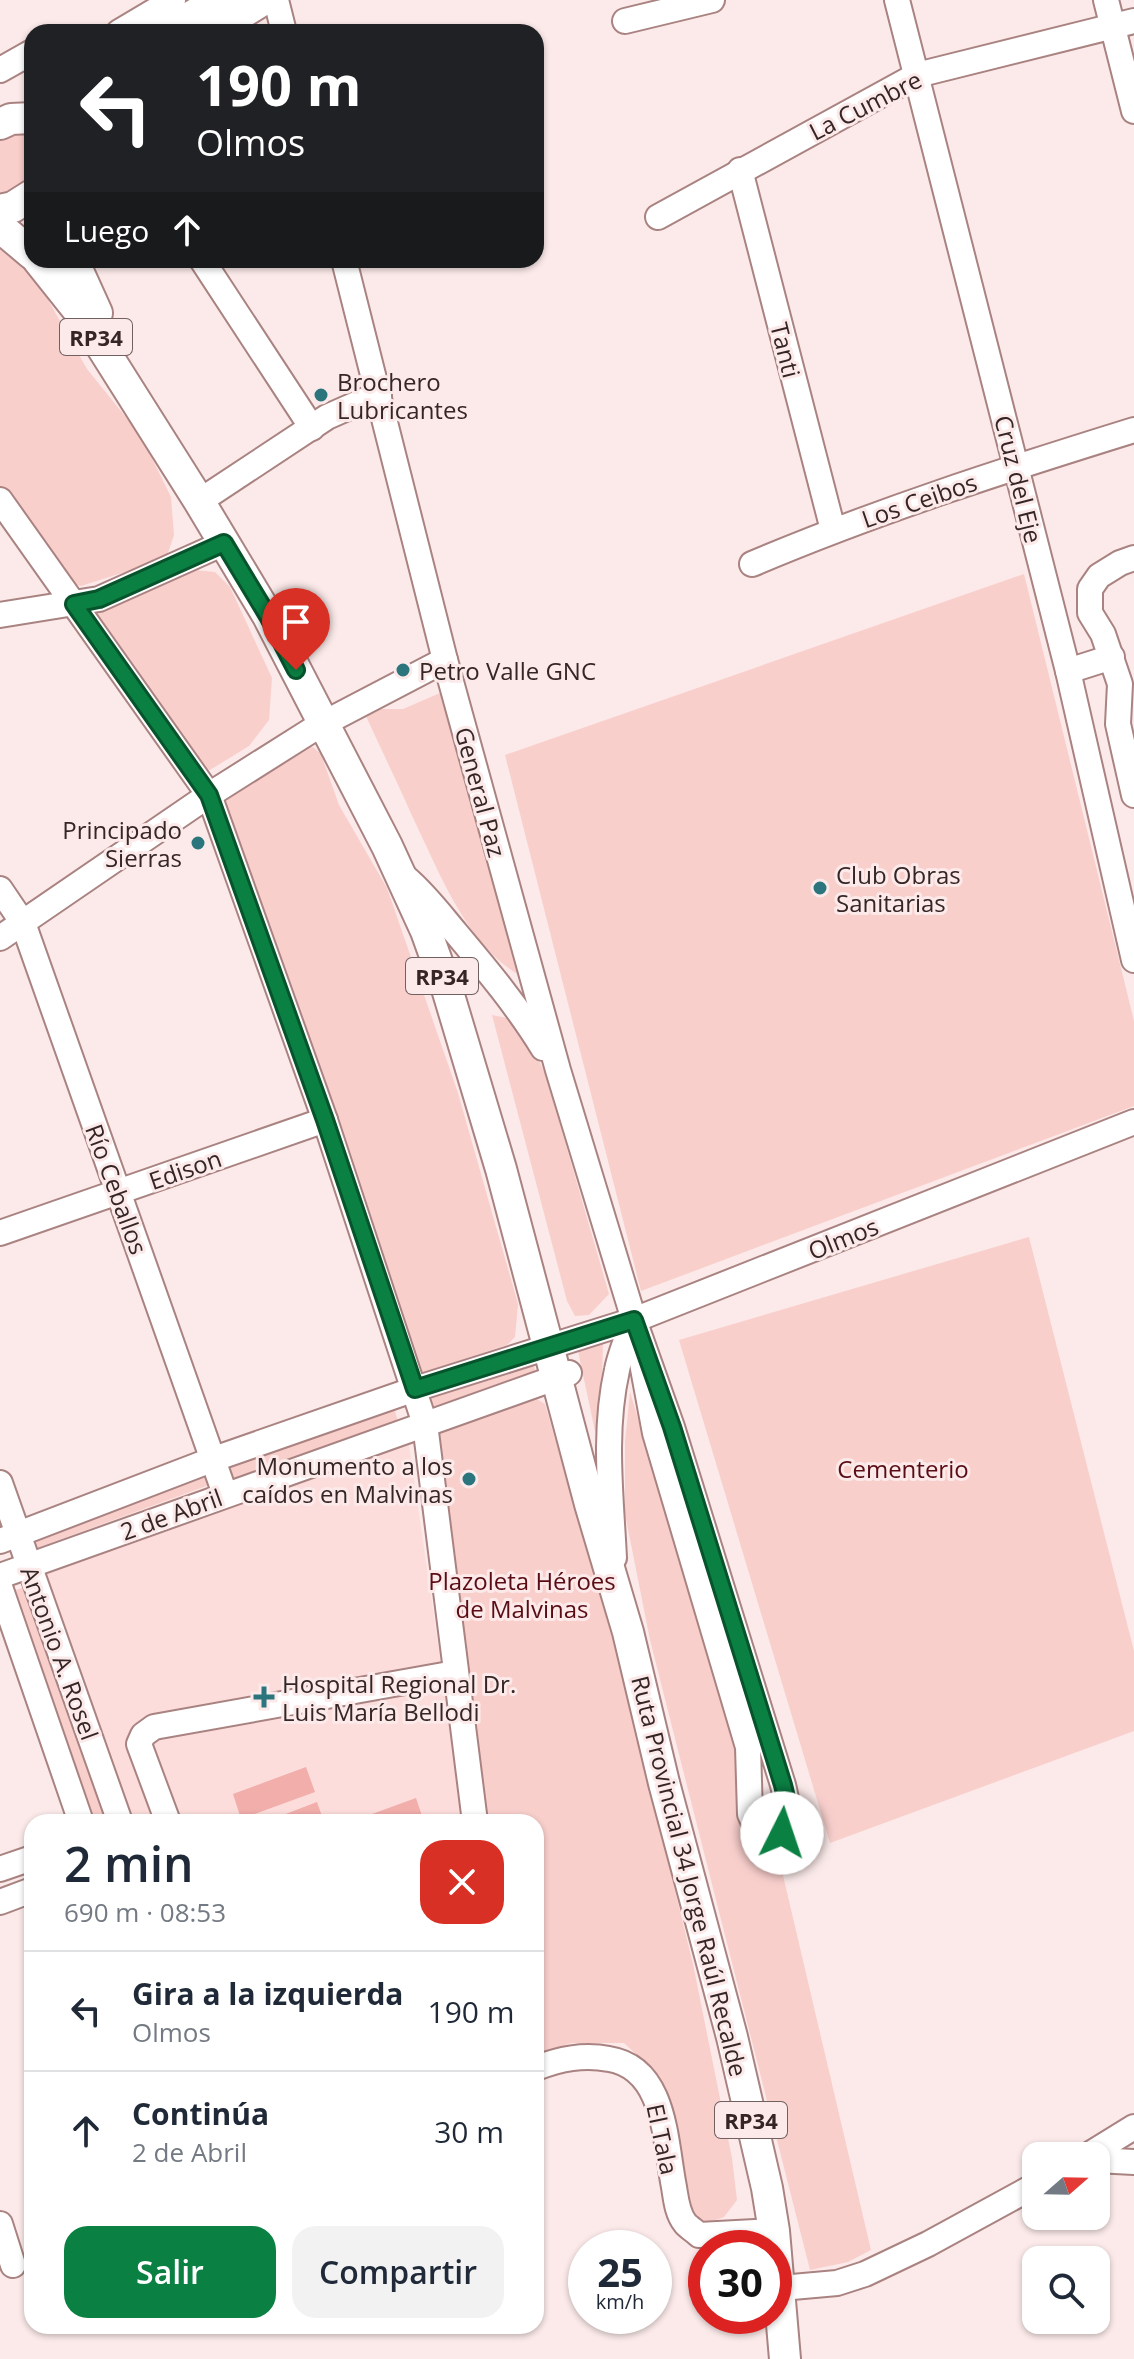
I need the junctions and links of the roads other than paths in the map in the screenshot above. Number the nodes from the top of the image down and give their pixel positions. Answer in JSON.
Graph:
{"nodes":[{"id":1,"x":173,"y":0,"type":"edge"},
{"id":2,"x":219,"y":0,"type":"edge"},
{"id":3,"x":263,"y":0,"type":"edge"},
{"id":4,"x":276,"y":0,"type":"edge"},
{"id":5,"x":712,"y":0,"type":"edge"},
{"id":6,"x":897,"y":0,"type":"edge"},
{"id":7,"x":1106,"y":0,"type":"edge"},
{"id":8,"x":625,"y":21,"type":"dead end"},
{"id":9,"x":1123,"y":23,"type":"edge"},
{"id":10,"x":132,"y":24,"type":"edge"},
{"id":11,"x":178,"y":24,"type":"edge"},
{"id":12,"x":224,"y":24,"type":"edge"},
{"id":13,"x":282,"y":24,"type":"edge"},
{"id":14,"x":24,"y":56,"type":"edge"},
{"id":15,"x":0,"y":70,"type":"edge"},
{"id":16,"x":917,"y":75,"type":"junction"},
{"id":17,"x":1134,"y":111,"type":"edge"},
{"id":18,"x":740,"y":170,"type":"junction"},
{"id":19,"x":24,"y":200,"type":"edge"},
{"id":20,"x":0,"y":210,"type":"edge"},
{"id":21,"x":658,"y":217,"type":"dead end"},
{"id":22,"x":0,"y":227,"type":"edge"},
{"id":23,"x":24,"y":247,"type":"edge"},
{"id":24,"x":44,"y":268,"type":"edge"},
{"id":25,"x":76,"y":268,"type":"edge"},
{"id":26,"x":207,"y":268,"type":"edge"},
{"id":27,"x":346,"y":268,"type":"edge"},
{"id":28,"x":379,"y":394,"type":"junction"},
{"id":29,"x":312,"y":428,"type":"junction"},
{"id":30,"x":1134,"y":430,"type":"edge"},
{"id":31,"x":1015,"y":467,"type":"junction"},
{"id":32,"x":209,"y":495,"type":"junction"},
{"id":33,"x":0,"y":500,"type":"edge"},
{"id":34,"x":833,"y":530,"type":"junction"},
{"id":35,"x":224,"y":543,"type":"junction"},
{"id":36,"x":1134,"y":558,"type":"edge"},
{"id":37,"x":752,"y":564,"type":"dead end"},
{"id":38,"x":74,"y":604,"type":"junction"},
{"id":39,"x":0,"y":615,"type":"edge"},
{"id":40,"x":1112,"y":657,"type":"junction"},
{"id":41,"x":445,"y":660,"type":"junction"},
{"id":42,"x":1068,"y":671,"type":"junction"},
{"id":43,"x":329,"y":721,"type":"junction"},
{"id":44,"x":209,"y":795,"type":"junction"},
{"id":45,"x":1134,"y":795,"type":"edge"},
{"id":46,"x":410,"y":881,"type":"junction"},
{"id":47,"x":0,"y":889,"type":"edge"},
{"id":48,"x":23,"y":923,"type":"junction"},
{"id":49,"x":0,"y":938,"type":"edge"},
{"id":50,"x":1134,"y":960,"type":"edge"},
{"id":51,"x":558,"y":1070,"type":"junction"},
{"id":52,"x":325,"y":1120,"type":"junction"},
{"id":53,"x":1134,"y":1122,"type":"edge"},
{"id":54,"x":118,"y":1192,"type":"junction"},
{"id":55,"x":0,"y":1233,"type":"edge"},
{"id":56,"x":634,"y":1320,"type":"junction"},
{"id":57,"x":559,"y":1361,"type":"junction"},
{"id":58,"x":415,"y":1389,"type":"junction"},
{"id":59,"x":425,"y":1424,"type":"junction"},
{"id":60,"x":214,"y":1459,"type":"junction"},
{"id":61,"x":0,"y":1483,"type":"edge"},
{"id":62,"x":225,"y":1494,"type":"junction"},
{"id":63,"x":9,"y":1538,"type":"edge"},
{"id":64,"x":28,"y":1565,"type":"junction"},
{"id":65,"x":0,"y":1576,"type":"edge"},
{"id":66,"x":615,"y":1585,"type":"junction"},
{"id":67,"x":0,"y":1587,"type":"edge"},
{"id":68,"x":455,"y":1673,"type":"junction"},
{"id":69,"x":78,"y":1814,"type":"edge"},
{"id":70,"x":117,"y":1814,"type":"edge"},
{"id":71,"x":165,"y":1814,"type":"edge"},
{"id":72,"x":474,"y":1814,"type":"edge"},
{"id":73,"x":24,"y":1861,"type":"edge"},
{"id":74,"x":0,"y":1869,"type":"edge"},
{"id":75,"x":24,"y":1893,"type":"edge"},
{"id":76,"x":0,"y":1902,"type":"edge"},
{"id":77,"x":544,"y":2065,"type":"edge"},
{"id":78,"x":1134,"y":2127,"type":"edge"},
{"id":79,"x":1110,"y":2142,"type":"edge"},
{"id":80,"x":1110,"y":2161,"type":"edge"},
{"id":81,"x":1134,"y":2162,"type":"edge"},
{"id":82,"x":1022,"y":2193,"type":"edge"},
{"id":83,"x":0,"y":2224,"type":"edge"},
{"id":84,"x":693,"y":2230,"type":"edge"},
{"id":85,"x":774,"y":2230,"type":"edge"},
{"id":86,"x":15,"y":2264,"type":"edge"},
{"id":87,"x":792,"y":2287,"type":"edge"},
{"id":88,"x":784,"y":2334,"type":"edge"},
{"id":89,"x":785,"y":2359,"type":"edge"}],
"edges":[{"from":1,"to":10,"type":"street"},
{"from":2,"to":11,"type":"main road"},
{"from":3,"to":12,"type":"main road"},
{"from":4,"to":13,"type":"street"},
{"from":5,"to":8,"type":"street"},
{"from":6,"to":16,"type":"street","name":"Cruz del Eje"},
{"from":7,"to":9,"type":"street"},
{"from":9,"to":16,"type":"street","name":"La Cumbre"},
{"from":9,"to":17,"type":"street"},
{"from":14,"to":15,"type":"street"},
{"from":16,"to":18,"type":"street","name":"La Cumbre"},
{"from":16,"to":31,"type":"street","name":"Cruz del Eje"},
{"from":18,"to":21,"type":"street","name":"La Cumbre"},
{"from":18,"to":34,"type":"street","name":"Tanti"},
{"from":19,"to":20,"type":"main road"},
{"from":22,"to":23,"type":"main road"},
{"from":24,"to":35,"type":"main road","name":"Ruta Provincial 34 Jorge Raúl Recalde","number":"RP34"},
{"from":25,"to":32,"type":"main road","name":"Ruta Provincial 34 Jorge Raúl Recalde","number":"RP34"},
{"from":26,"to":29,"type":"street"},
{"from":27,"to":28,"type":"street","name":"General Paz"},
{"from":28,"to":29,"type":"street"},
{"from":28,"to":41,"type":"street","name":"General Paz"},
{"from":29,"to":32,"type":"street"},
{"from":30,"to":31,"type":"street","name":"Los Ceibos"},
{"from":31,"to":34,"type":"street","name":"Los Ceibos"},
{"from":31,"to":42,"type":"street","name":"Cruz del Eje"},
{"from":32,"to":43,"type":"main road","name":"Ruta Provincial 34 Jorge Raúl Recalde","number":"RP34"},
{"from":33,"to":38,"type":"street"},
{"from":34,"to":37,"type":"street","name":"Los Ceibos"},
{"from":35,"to":38,"type":"street"},
{"from":35,"to":43,"type":"main road","name":"Ruta Provincial 34 Jorge Raúl Recalde","number":"RP34"},
{"from":36,"to":40,"type":"street"},
{"from":38,"to":39,"type":"street"},
{"from":38,"to":44,"type":"street"},
{"from":40,"to":42,"type":"street"},
{"from":40,"to":45,"type":"street"},
{"from":41,"to":43,"type":"street"},
{"from":41,"to":51,"type":"street","name":"General Paz"},
{"from":42,"to":50,"type":"street","name":"Cruz del Eje"},
{"from":43,"to":44,"type":"street"},
{"from":43,"to":46,"type":"main road","name":"Ruta Provincial 34 Jorge Raúl Recalde","number":"RP34"},
{"from":44,"to":48,"type":"street"},
{"from":44,"to":52,"type":"street"},
{"from":46,"to":51,"type":"street"},
{"from":46,"to":57,"type":"main road","name":"Ruta Provincial 34 Jorge Raúl Recalde","number":"RP34"},
{"from":47,"to":48,"type":"street","name":"Río Ceballos"},
{"from":48,"to":49,"type":"street"},
{"from":48,"to":54,"type":"street","name":"Río Ceballos"},
{"from":51,"to":56,"type":"street","name":"General Paz"},
{"from":52,"to":54,"type":"street","name":"Edison"},
{"from":52,"to":58,"type":"street"},
{"from":53,"to":56,"type":"street","name":"Olmos"},
{"from":54,"to":55,"type":"street","name":"Edison"},
{"from":54,"to":60,"type":"street","name":"Río Ceballos"},
{"from":56,"to":56,"type":"street","name":"General Paz"},
{"from":56,"to":57,"type":"street","name":"Olmos"},
{"from":56,"to":66,"type":"street"},
{"from":57,"to":58,"type":"street","name":"2 de Abril"},
{"from":57,"to":59,"type":"street","name":"2 de Abril"},
{"from":57,"to":66,"type":"main road","name":"Ruta Provincial 34 Jorge Raúl Recalde","number":"RP34"},
{"from":58,"to":59,"type":"street"},
{"from":58,"to":60,"type":"street","name":"2 de Abril"},
{"from":59,"to":62,"type":"street","name":"2 de Abril"},
{"from":59,"to":68,"type":"street"},
{"from":60,"to":62,"type":"street","name":"Río Ceballos"},
{"from":60,"to":63,"type":"street","name":"2 de Abril"},
{"from":61,"to":63,"type":"street","name":"Antonio A. Rosel"},
{"from":62,"to":64,"type":"street","name":"2 de Abril"},
{"from":63,"to":64,"type":"street","name":"Antonio A. Rosel"},
{"from":64,"to":65,"type":"street","name":"2 de Abril"},
{"from":64,"to":70,"type":"street","name":"Antonio A. Rosel"},
{"from":66,"to":85,"type":"main road","name":"Ruta Provincial 34 Jorge Raúl Recalde","number":"RP34"},
{"from":67,"to":69,"type":"street","name":"Antonio A. Rosel"},
{"from":68,"to":71,"type":"street"},
{"from":68,"to":72,"type":"street"},
{"from":73,"to":74,"type":"street"},
{"from":75,"to":76,"type":"street"},
{"from":77,"to":84,"type":"street","name":"El Tala"},
{"from":78,"to":79,"type":"street"},
{"from":80,"to":81,"type":"street"},
{"from":82,"to":87,"type":"street"},
{"from":83,"to":86,"type":"street"},
{"from":88,"to":89,"type":"main road","name":"Ruta Provincial 34 Jorge Raúl Recalde","number":"RP34"}]}
